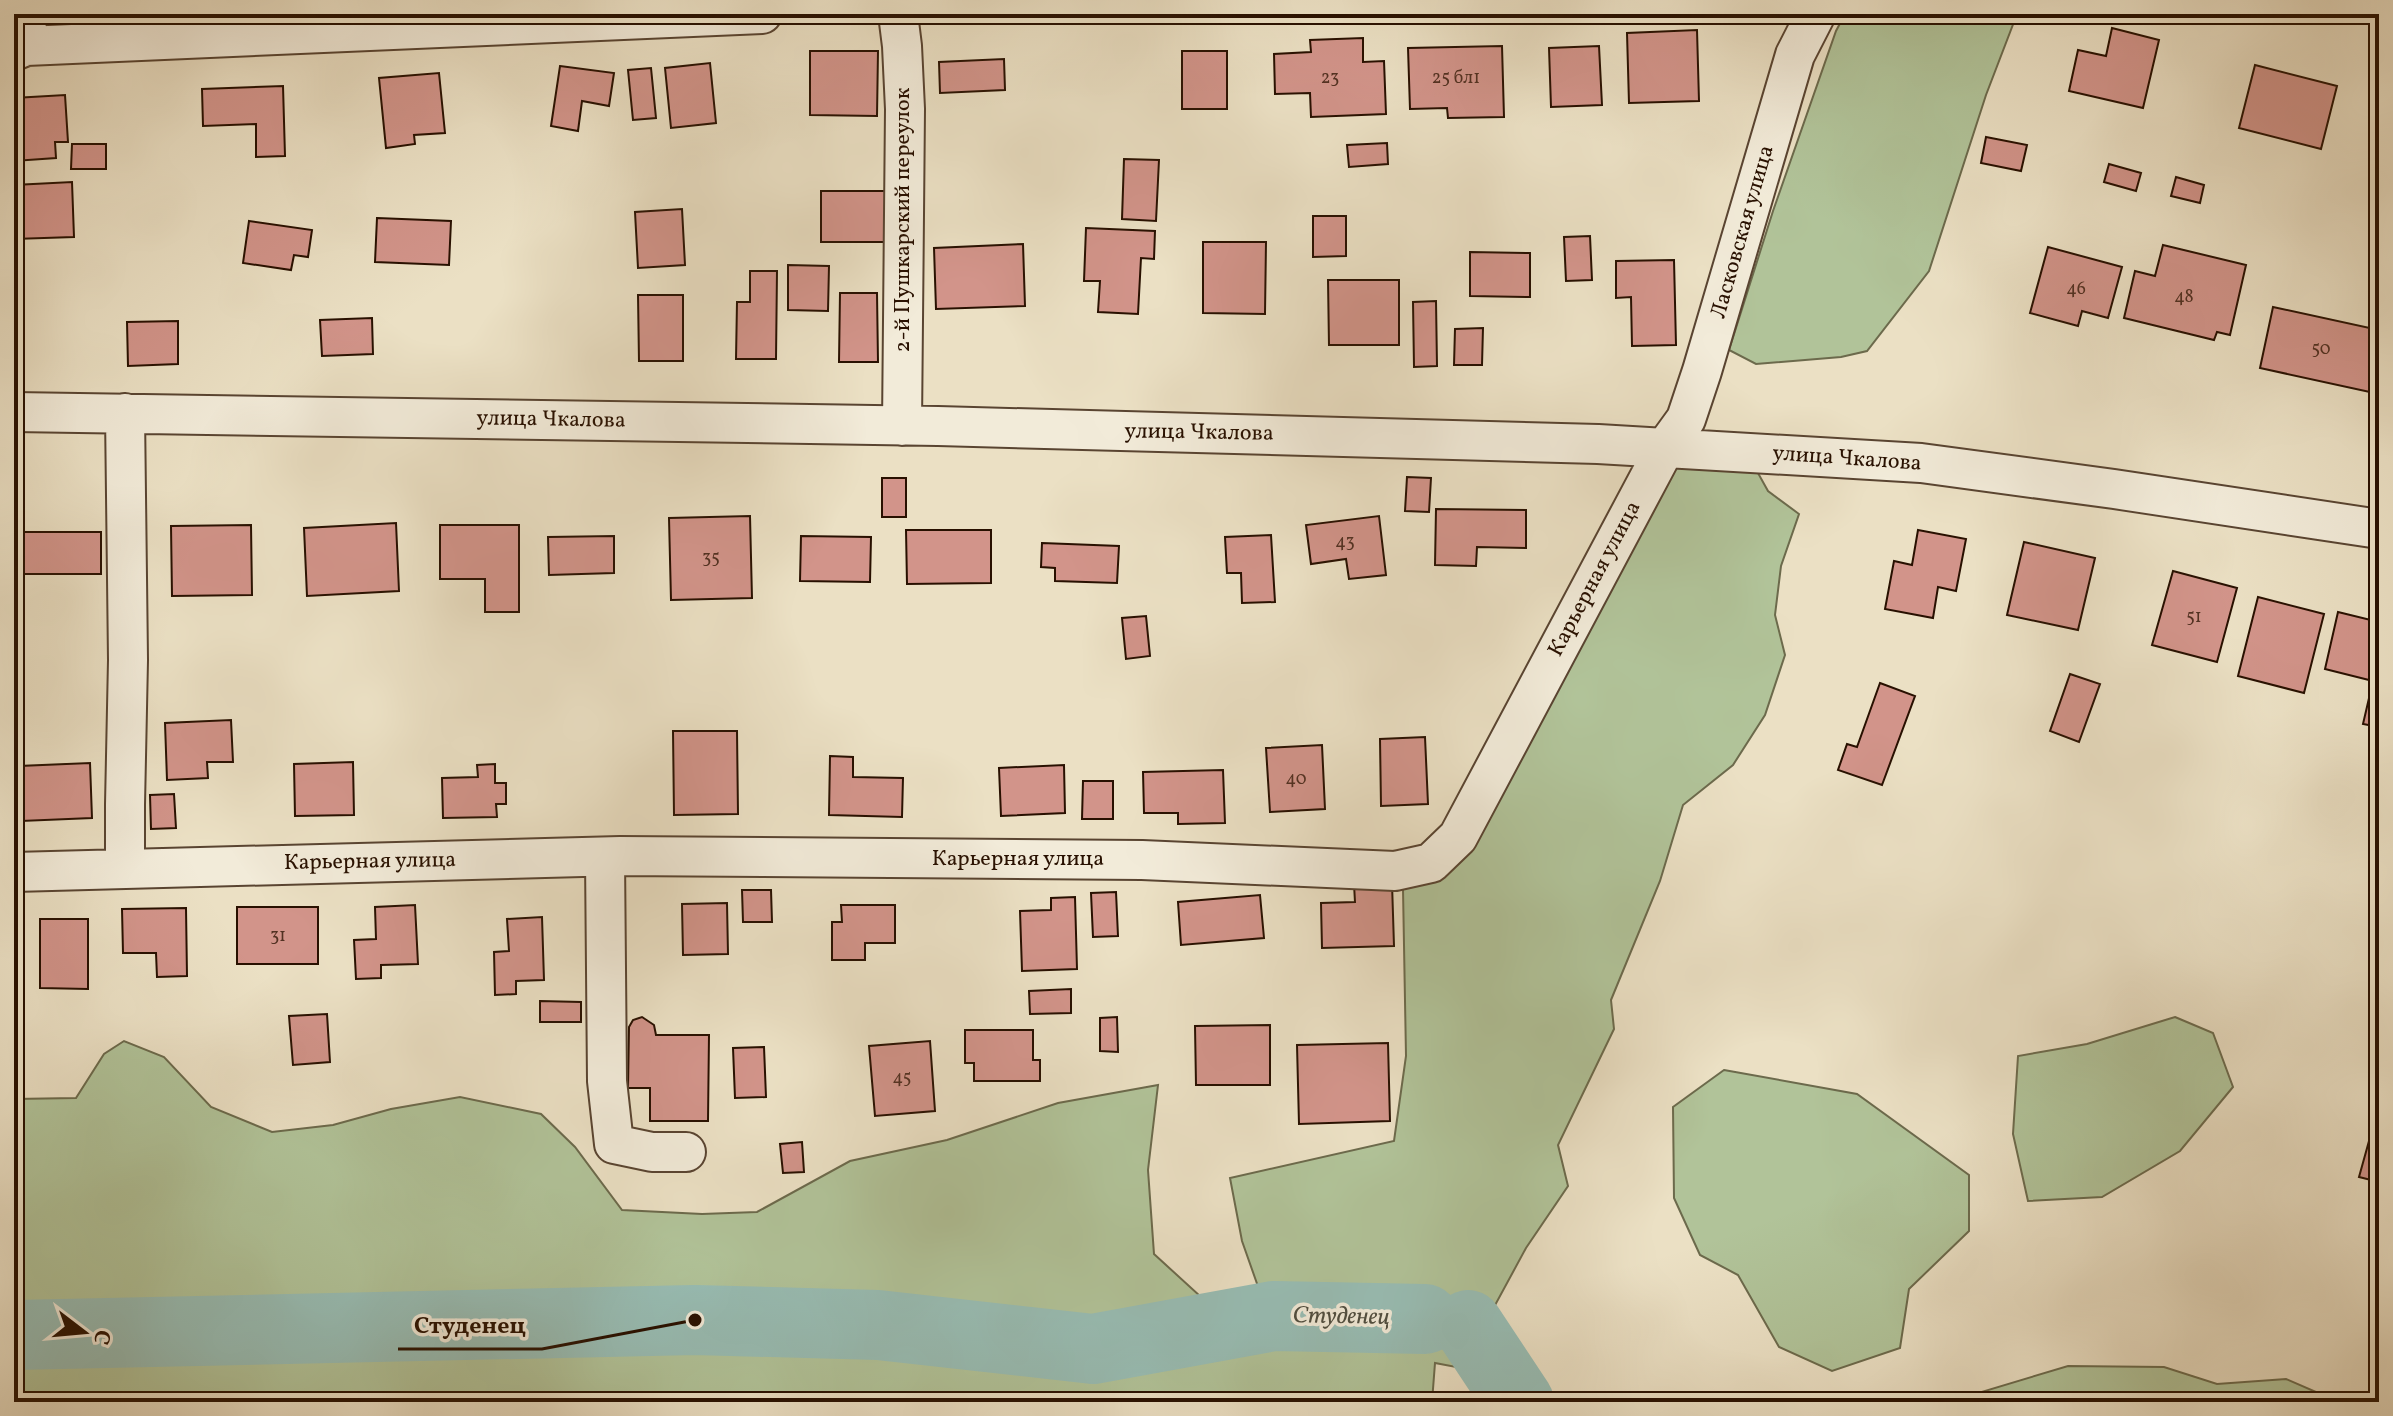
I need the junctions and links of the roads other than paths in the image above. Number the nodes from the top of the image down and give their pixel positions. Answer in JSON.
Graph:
{"nodes":[{"id":1,"x":762,"y":14,"type":"edge"},
{"id":2,"x":898,"y":14,"type":"edge"},
{"id":3,"x":1816,"y":14,"type":"edge"},
{"id":4,"x":22,"y":37,"type":"edge"},
{"id":5,"x":14,"y":412,"type":"edge"},
{"id":6,"x":125,"y":413,"type":"junction"},
{"id":7,"x":902,"y":426,"type":"junction"},
{"id":8,"x":1665,"y":448,"type":"junction"},
{"id":9,"x":2379,"y":529,"type":"edge"},
{"id":10,"x":605,"y":857,"type":"junction"},
{"id":11,"x":125,"y":868,"type":"junction"},
{"id":12,"x":14,"y":872,"type":"edge"},
{"id":13,"x":686,"y":1152,"type":"dead end"}],
"edges":[{"from":1,"to":4,"type":"street"},
{"from":2,"to":7,"type":"street","name":"2-й Пушкарский переулок"},
{"from":3,"to":8,"type":"street","name":"Ласковская улица"},
{"from":5,"to":6,"type":"street","name":"улица Чкалова"},
{"from":6,"to":7,"type":"street","name":"улица Чкалова"},
{"from":6,"to":11,"type":"street"},
{"from":7,"to":8,"type":"street","name":"улица Чкалова"},
{"from":8,"to":9,"type":"street","name":"улица Чкалова"},
{"from":8,"to":10,"type":"street","name":"Карьерная улица"},
{"from":10,"to":11,"type":"street","name":"Карьерная улица"},
{"from":10,"to":13,"type":"street"},
{"from":11,"to":12,"type":"street","name":"Карьерная улица"}]}
